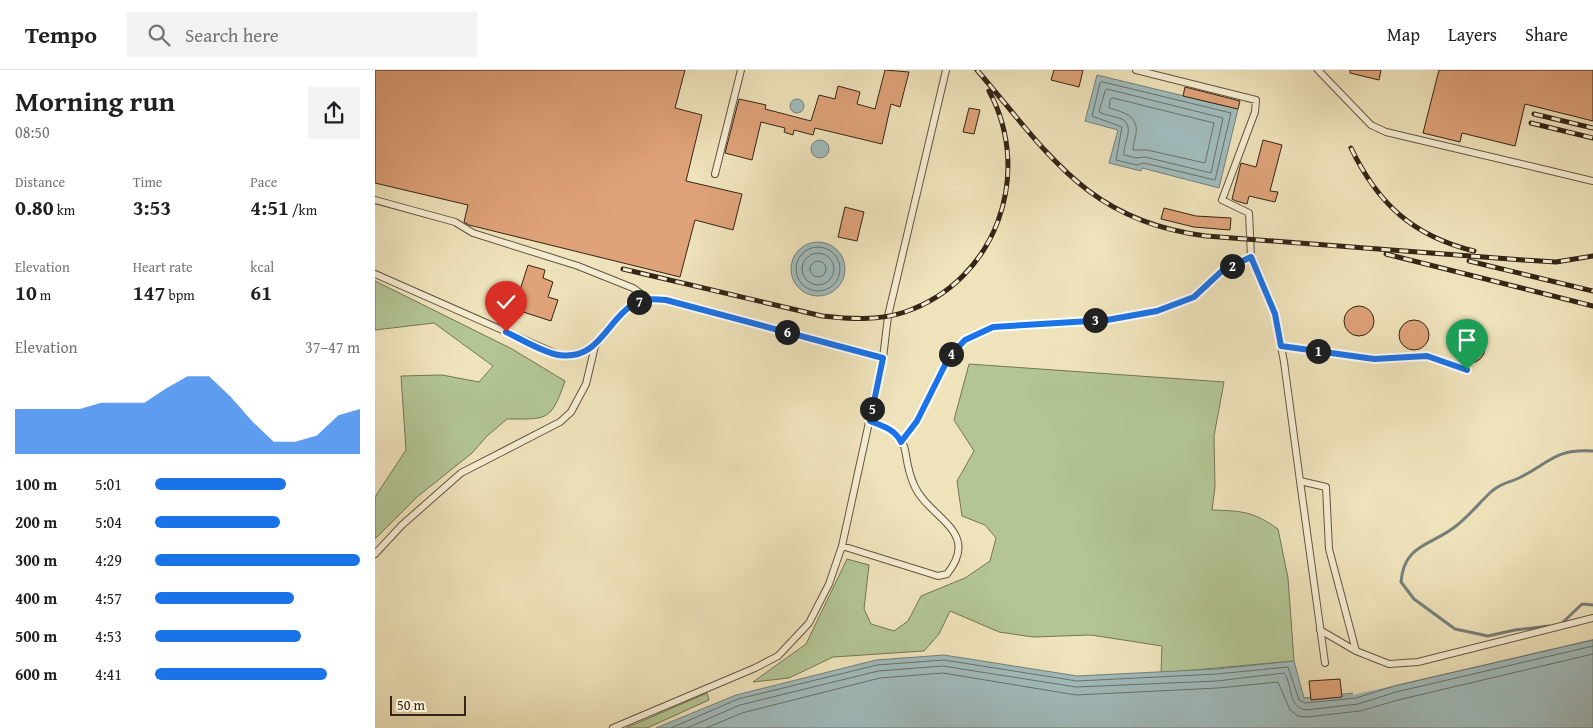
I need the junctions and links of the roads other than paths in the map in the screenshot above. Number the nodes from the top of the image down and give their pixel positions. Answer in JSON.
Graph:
{"nodes":[{"id":1,"x":741,"y":70,"type":"edge"},
{"id":2,"x":946,"y":70,"type":"edge"},
{"id":3,"x":1136,"y":70,"type":"edge"},
{"id":4,"x":1318,"y":70,"type":"edge"},
{"id":5,"x":715,"y":174,"type":"dead end"},
{"id":6,"x":1593,"y":182,"type":"edge"},
{"id":7,"x":375,"y":200,"type":"edge"},
{"id":8,"x":1251,"y":257,"type":"junction"},
{"id":9,"x":375,"y":274,"type":"edge"},
{"id":10,"x":648,"y":299,"type":"junction"},
{"id":11,"x":595,"y":346,"type":"junction"},
{"id":12,"x":1281,"y":346,"type":"junction"},
{"id":13,"x":883,"y":358,"type":"junction"},
{"id":14,"x":1467,"y":370,"type":"dead end"},
{"id":15,"x":870,"y":421,"type":"junction"},
{"id":16,"x":901,"y":442,"type":"junction"},
{"id":17,"x":1300,"y":481,"type":"junction"},
{"id":18,"x":842,"y":546,"type":"junction"},
{"id":19,"x":375,"y":554,"type":"edge"},
{"id":20,"x":1593,"y":618,"type":"edge"},
{"id":21,"x":1320,"y":630,"type":"junction"},
{"id":22,"x":1356,"y":651,"type":"junction"},
{"id":23,"x":1325,"y":663,"type":"dead end"},
{"id":24,"x":613,"y":728,"type":"edge"}],
"edges":[{"from":1,"to":5,"type":"lane"},
{"from":2,"to":13,"type":"lane"},
{"from":3,"to":8,"type":"lane"},
{"from":4,"to":6,"type":"lane"},
{"from":7,"to":10,"type":"lane"},
{"from":8,"to":12,"type":"lane"},
{"from":8,"to":16,"type":"lane"},
{"from":9,"to":11,"type":"lane"},
{"from":10,"to":11,"type":"lane"},
{"from":10,"to":13,"type":"lane"},
{"from":11,"to":19,"type":"lane"},
{"from":12,"to":14,"type":"lane"},
{"from":12,"to":17,"type":"lane"},
{"from":13,"to":15,"type":"lane"},
{"from":15,"to":16,"type":"lane"},
{"from":15,"to":18,"type":"lane"},
{"from":16,"to":18,"type":"lane"},
{"from":17,"to":21,"type":"lane"},
{"from":17,"to":22,"type":"lane"},
{"from":18,"to":24,"type":"lane"},
{"from":20,"to":22,"type":"lane"},
{"from":21,"to":22,"type":"lane"},
{"from":21,"to":23,"type":"lane"}]}
